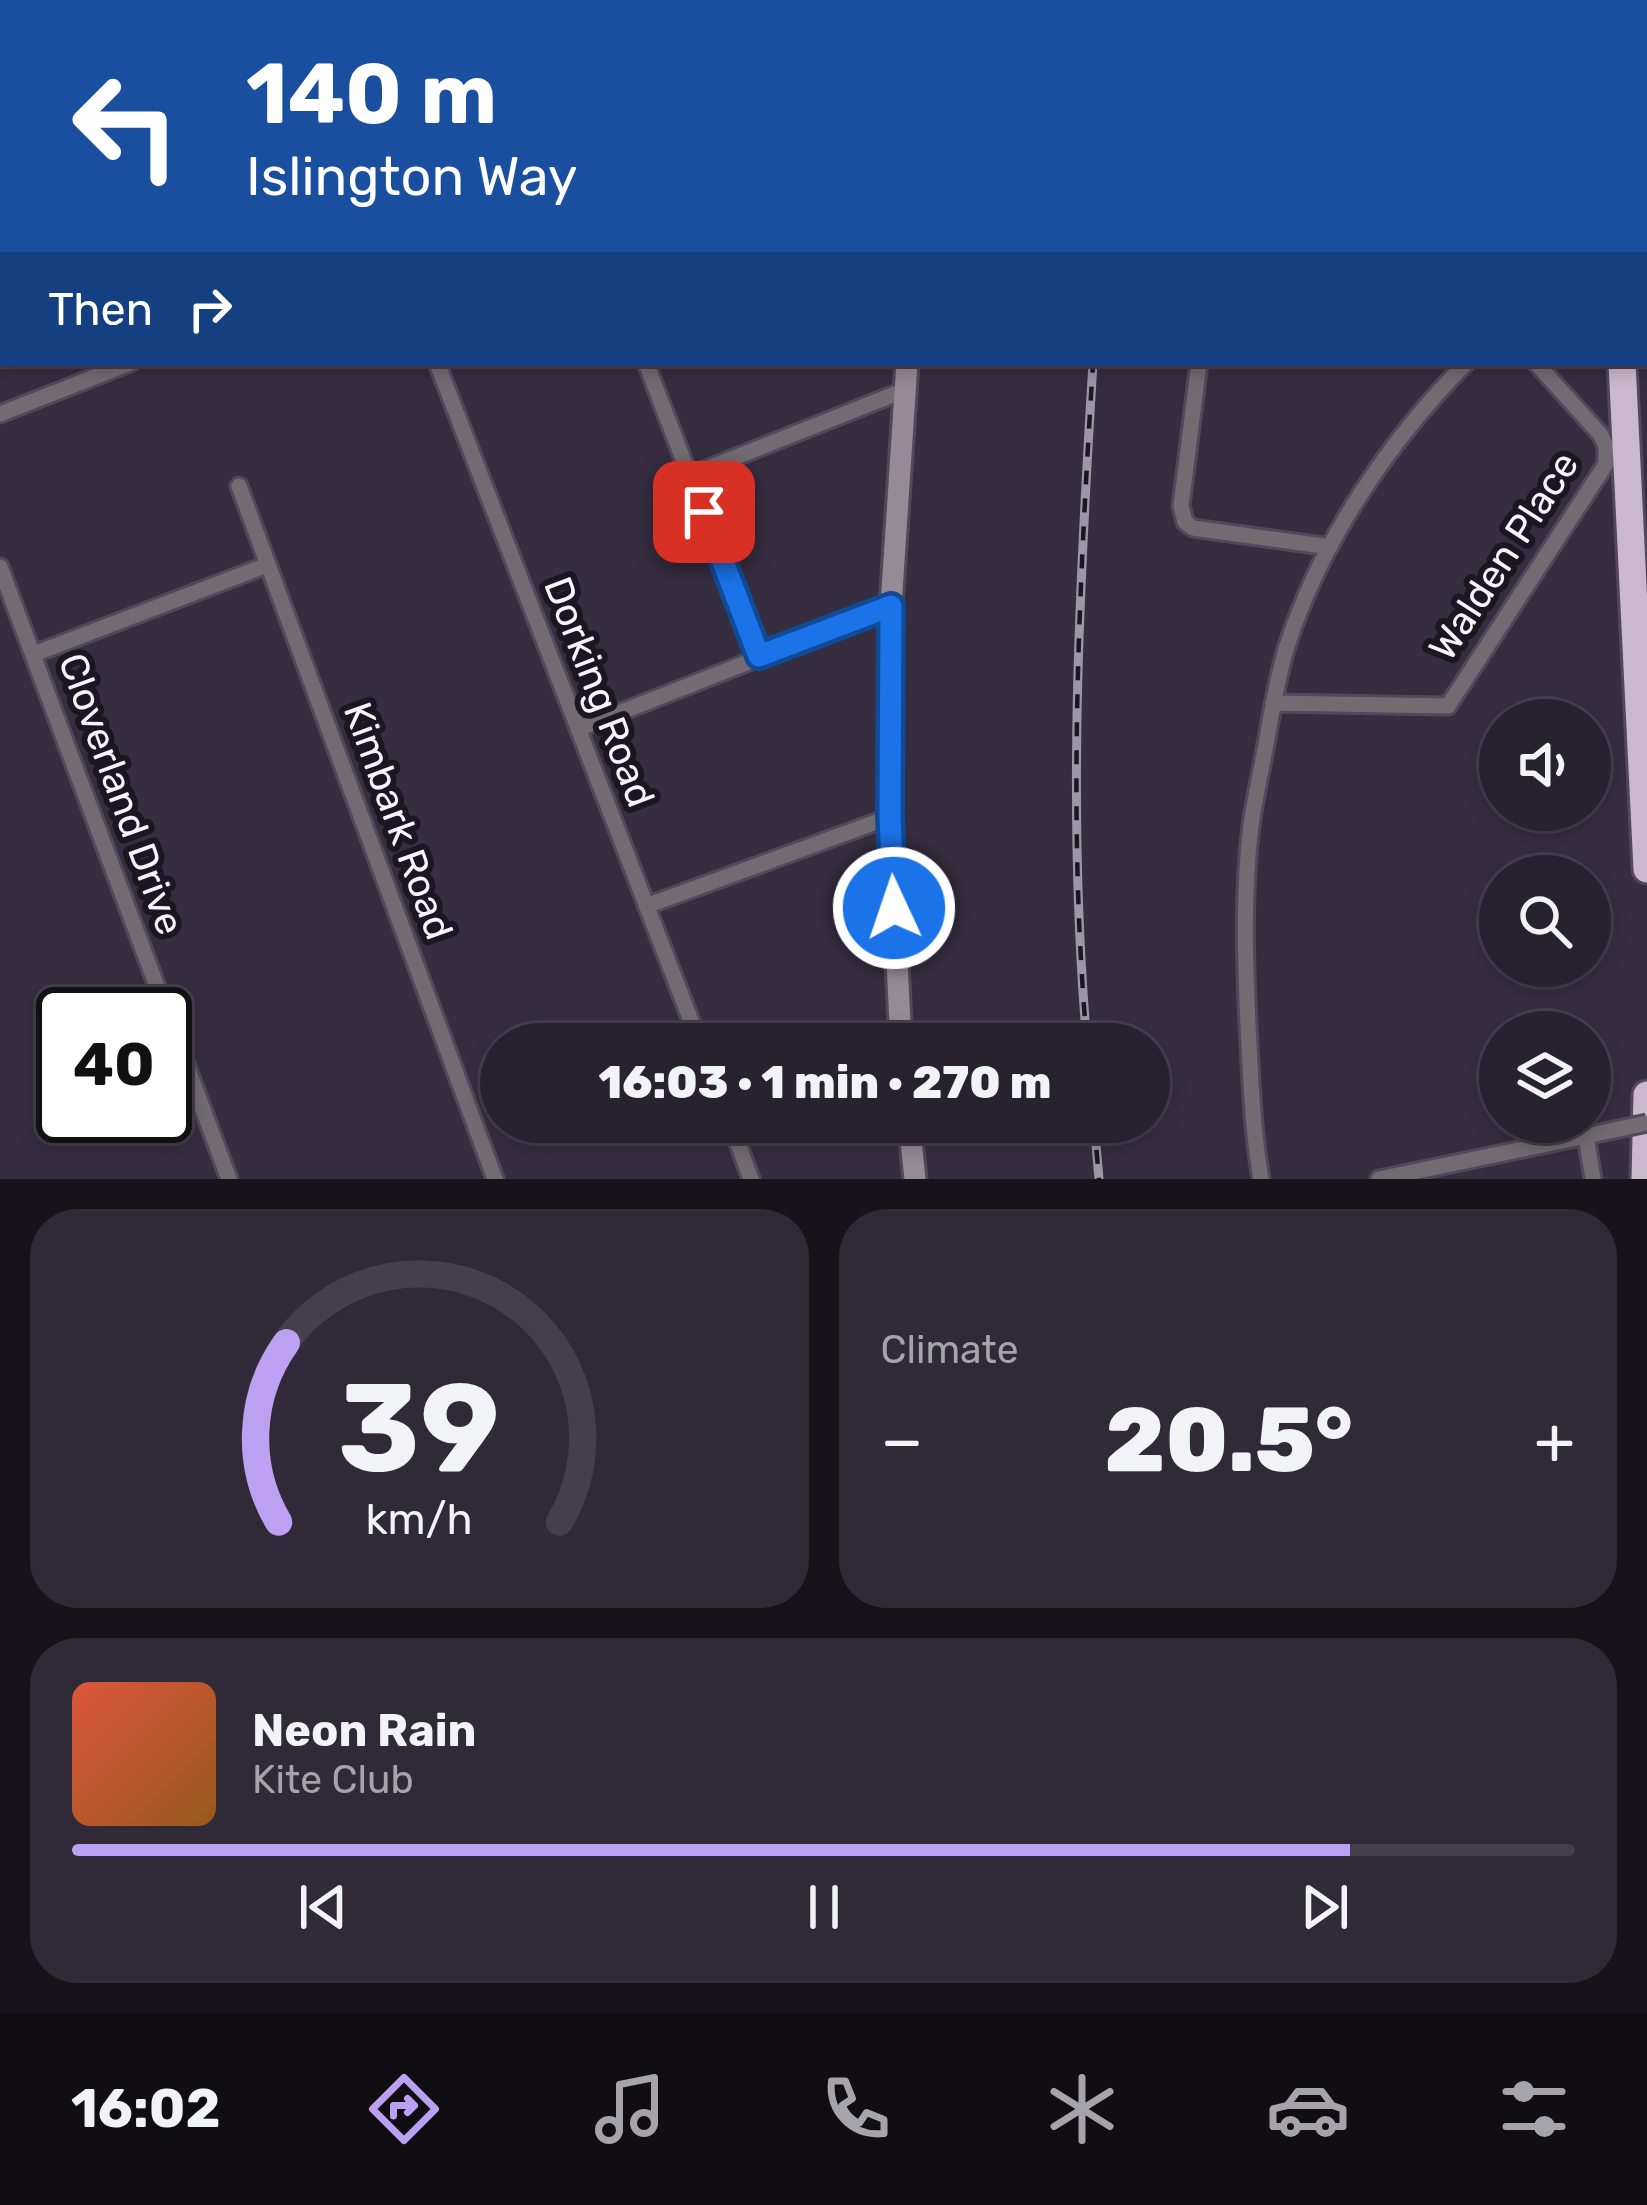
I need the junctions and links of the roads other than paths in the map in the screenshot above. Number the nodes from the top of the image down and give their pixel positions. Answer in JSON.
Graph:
{"nodes":[{"id":1,"x":122,"y":366,"type":"edge"},
{"id":2,"x":438,"y":366,"type":"edge"},
{"id":3,"x":647,"y":366,"type":"edge"},
{"id":4,"x":908,"y":366,"type":"edge"},
{"id":5,"x":1199,"y":366,"type":"edge"},
{"id":6,"x":1463,"y":366,"type":"edge"},
{"id":7,"x":1539,"y":366,"type":"edge"},
{"id":8,"x":1622,"y":366,"type":"edge"},
{"id":9,"x":905,"y":390,"type":"junction"},
{"id":10,"x":0,"y":414,"type":"edge"},
{"id":11,"x":691,"y":475,"type":"junction"},
{"id":12,"x":238,"y":486,"type":"dead end"},
{"id":13,"x":1330,"y":547,"type":"junction"},
{"id":14,"x":267,"y":565,"type":"junction"},
{"id":15,"x":0,"y":567,"type":"edge"},
{"id":16,"x":891,"y":606,"type":"junction"},
{"id":17,"x":18,"y":615,"type":"junction"},
{"id":18,"x":0,"y":622,"type":"edge"},
{"id":19,"x":34,"y":654,"type":"junction"},
{"id":20,"x":759,"y":656,"type":"junction"},
{"id":21,"x":1273,"y":703,"type":"junction"},
{"id":22,"x":578,"y":729,"type":"junction"},
{"id":23,"x":890,"y":817,"type":"junction"},
{"id":24,"x":1647,"y":868,"type":"edge"},
{"id":25,"x":646,"y":906,"type":"junction"},
{"id":26,"x":692,"y":1023,"type":"edge"},
{"id":27,"x":900,"y":1023,"type":"edge"},
{"id":28,"x":1647,"y":1095,"type":"edge"},
{"id":29,"x":1647,"y":1123,"type":"edge"},
{"id":30,"x":1611,"y":1131,"type":"edge"},
{"id":31,"x":738,"y":1143,"type":"edge"},
{"id":32,"x":911,"y":1143,"type":"edge"},
{"id":33,"x":1552,"y":1143,"type":"edge"},
{"id":34,"x":1591,"y":1143,"type":"edge"},
{"id":35,"x":229,"y":1179,"type":"edge"},
{"id":36,"x":495,"y":1179,"type":"edge"},
{"id":37,"x":751,"y":1179,"type":"edge"},
{"id":38,"x":915,"y":1179,"type":"edge"},
{"id":39,"x":1262,"y":1179,"type":"edge"},
{"id":40,"x":1379,"y":1179,"type":"edge"},
{"id":41,"x":1593,"y":1179,"type":"edge"},
{"id":42,"x":1645,"y":1179,"type":"edge"}],
"edges":[{"from":1,"to":10,"type":"street"},
{"from":2,"to":22,"type":"street","name":"Dorking Road"},
{"from":3,"to":11,"type":"street"},
{"from":4,"to":9,"type":"street"},
{"from":5,"to":13,"type":"street"},
{"from":6,"to":13,"type":"street"},
{"from":7,"to":21,"type":"street","name":"Walden Place"},
{"from":8,"to":24,"type":"highway"},
{"from":9,"to":11,"type":"street"},
{"from":9,"to":16,"type":"street"},
{"from":11,"to":20,"type":"street"},
{"from":12,"to":14,"type":"street","name":"Kimbark Road"},
{"from":13,"to":21,"type":"street"},
{"from":14,"to":19,"type":"street"},
{"from":14,"to":36,"type":"street","name":"Kimbark Road"},
{"from":15,"to":17,"type":"street","name":"Cloverland Drive"},
{"from":16,"to":20,"type":"street"},
{"from":16,"to":23,"type":"street"},
{"from":17,"to":18,"type":"street"},
{"from":17,"to":19,"type":"street","name":"Cloverland Drive"},
{"from":19,"to":35,"type":"street","name":"Cloverland Drive"},
{"from":20,"to":22,"type":"street"},
{"from":21,"to":39,"type":"street"},
{"from":22,"to":25,"type":"street","name":"Dorking Road"},
{"from":23,"to":25,"type":"street"},
{"from":23,"to":27,"type":"street"},
{"from":25,"to":26,"type":"street","name":"Dorking Road"},
{"from":28,"to":42,"type":"highway"},
{"from":29,"to":30,"type":"street","bridge":true},
{"from":31,"to":37,"type":"street"},
{"from":32,"to":38,"type":"street"},
{"from":33,"to":40,"type":"street"},
{"from":34,"to":41,"type":"street"}]}
